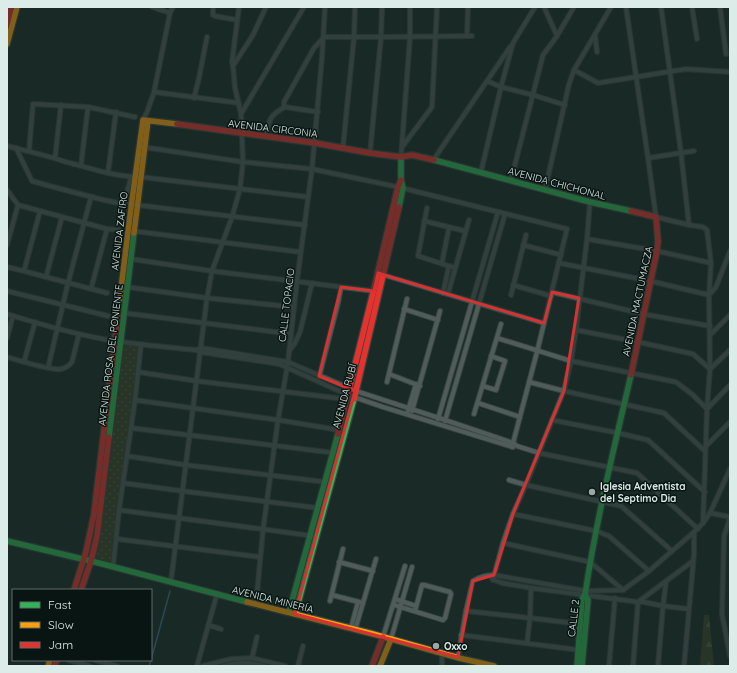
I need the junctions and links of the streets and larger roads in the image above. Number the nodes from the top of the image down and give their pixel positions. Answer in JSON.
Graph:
{"nodes":[{"id":1,"x":11,"y":7,"type":"edge"},
{"id":2,"x":17,"y":7,"type":"edge"},
{"id":3,"x":152,"y":7,"type":"edge"},
{"id":4,"x":174,"y":7,"type":"edge"},
{"id":5,"x":213,"y":7,"type":"edge"},
{"id":6,"x":239,"y":7,"type":"edge"},
{"id":7,"x":266,"y":7,"type":"edge"},
{"id":8,"x":304,"y":7,"type":"edge"},
{"id":9,"x":325,"y":7,"type":"edge"},
{"id":10,"x":355,"y":7,"type":"edge"},
{"id":11,"x":382,"y":7,"type":"edge"},
{"id":12,"x":410,"y":7,"type":"edge"},
{"id":13,"x":438,"y":7,"type":"edge"},
{"id":14,"x":468,"y":7,"type":"edge"},
{"id":15,"x":535,"y":7,"type":"edge"},
{"id":16,"x":544,"y":7,"type":"edge"},
{"id":17,"x":574,"y":7,"type":"edge"},
{"id":18,"x":611,"y":7,"type":"edge"},
{"id":19,"x":626,"y":7,"type":"edge"},
{"id":20,"x":661,"y":7,"type":"edge"},
{"id":21,"x":692,"y":7,"type":"edge"},
{"id":22,"x":720,"y":7,"type":"edge"},
{"id":23,"x":170,"y":13,"type":"junction"},
{"id":24,"x":237,"y":20,"type":"junction"},
{"id":25,"x":7,"y":24,"type":"edge"},
{"id":26,"x":9,"y":30,"type":"edge"},
{"id":27,"x":595,"y":34,"type":"junction"},
{"id":28,"x":410,"y":36,"type":"junction"},
{"id":29,"x":436,"y":36,"type":"junction"},
{"id":30,"x":557,"y":36,"type":"junction"},
{"id":31,"x":207,"y":37,"type":"dead end"},
{"id":32,"x":324,"y":37,"type":"junction"},
{"id":33,"x":354,"y":37,"type":"junction"},
{"id":34,"x":381,"y":38,"type":"junction"},
{"id":35,"x":697,"y":39,"type":"dead end"},
{"id":36,"x":512,"y":43,"type":"junction"},
{"id":37,"x":7,"y":44,"type":"edge"},
{"id":38,"x":597,"y":52,"type":"dead end"},
{"id":39,"x":726,"y":54,"type":"dead end"},
{"id":40,"x":233,"y":66,"type":"junction"},
{"id":41,"x":574,"y":70,"type":"junction"},
{"id":42,"x":669,"y":71,"type":"junction"},
{"id":43,"x":730,"y":72,"type":"edge"},
{"id":44,"x":637,"y":77,"type":"junction"},
{"id":45,"x":487,"y":81,"type":"junction"},
{"id":46,"x":501,"y":88,"type":"junction"},
{"id":47,"x":154,"y":92,"type":"junction"},
{"id":48,"x":533,"y":95,"type":"junction"},
{"id":49,"x":194,"y":98,"type":"junction"},
{"id":50,"x":239,"y":103,"type":"junction"},
{"id":51,"x":61,"y":105,"type":"junction"},
{"id":52,"x":565,"y":105,"type":"junction"},
{"id":53,"x":88,"y":107,"type":"junction"},
{"id":54,"x":285,"y":107,"type":"junction"},
{"id":55,"x":116,"y":112,"type":"junction"},
{"id":56,"x":318,"y":112,"type":"junction"},
{"id":57,"x":240,"y":114,"type":"junction"},
{"id":58,"x":135,"y":117,"type":"dead end"},
{"id":59,"x":145,"y":120,"type":"junction"},
{"id":60,"x":241,"y":133,"type":"junction"},
{"id":61,"x":266,"y":136,"type":"junction"},
{"id":62,"x":315,"y":142,"type":"junction"},
{"id":63,"x":7,"y":146,"type":"edge"},
{"id":64,"x":142,"y":147,"type":"junction"},
{"id":65,"x":343,"y":147,"type":"junction"},
{"id":66,"x":402,"y":147,"type":"junction"},
{"id":67,"x":16,"y":148,"type":"junction"},
{"id":68,"x":29,"y":151,"type":"junction"},
{"id":69,"x":694,"y":151,"type":"dead end"},
{"id":70,"x":370,"y":153,"type":"junction"},
{"id":71,"x":681,"y":153,"type":"junction"},
{"id":72,"x":401,"y":157,"type":"junction"},
{"id":73,"x":55,"y":158,"type":"junction"},
{"id":74,"x":648,"y":158,"type":"junction"},
{"id":75,"x":434,"y":159,"type":"junction"},
{"id":76,"x":243,"y":162,"type":"junction"},
{"id":77,"x":81,"y":165,"type":"junction"},
{"id":78,"x":312,"y":169,"type":"junction"},
{"id":79,"x":481,"y":172,"type":"junction"},
{"id":80,"x":108,"y":173,"type":"junction"},
{"id":81,"x":136,"y":177,"type":"junction"},
{"id":82,"x":511,"y":180,"type":"junction"},
{"id":83,"x":400,"y":187,"type":"junction"},
{"id":84,"x":240,"y":189,"type":"junction"},
{"id":85,"x":7,"y":190,"type":"edge"},
{"id":86,"x":545,"y":190,"type":"junction"},
{"id":87,"x":91,"y":197,"type":"junction"},
{"id":88,"x":308,"y":197,"type":"junction"},
{"id":89,"x":590,"y":202,"type":"junction"},
{"id":90,"x":124,"y":204,"type":"junction"},
{"id":91,"x":18,"y":205,"type":"junction"},
{"id":92,"x":134,"y":205,"type":"junction"},
{"id":93,"x":426,"y":208,"type":"dead end"},
{"id":94,"x":40,"y":211,"type":"junction"},
{"id":95,"x":498,"y":212,"type":"junction"},
{"id":96,"x":505,"y":214,"type":"junction"},
{"id":97,"x":62,"y":217,"type":"junction"},
{"id":98,"x":232,"y":217,"type":"junction"},
{"id":99,"x":656,"y":217,"type":"junction"},
{"id":100,"x":469,"y":220,"type":"dead end"},
{"id":101,"x":424,"y":221,"type":"junction"},
{"id":102,"x":85,"y":223,"type":"junction"},
{"id":103,"x":689,"y":224,"type":"junction"},
{"id":104,"x":305,"y":225,"type":"junction"},
{"id":105,"x":449,"y":227,"type":"junction"},
{"id":106,"x":106,"y":229,"type":"junction"},
{"id":107,"x":119,"y":230,"type":"dead end"},
{"id":108,"x":132,"y":231,"type":"junction"},
{"id":109,"x":465,"y":231,"type":"junction"},
{"id":110,"x":526,"y":235,"type":"dead end"},
{"id":111,"x":587,"y":239,"type":"junction"},
{"id":112,"x":222,"y":242,"type":"junction"},
{"id":113,"x":7,"y":245,"type":"edge"},
{"id":114,"x":523,"y":245,"type":"junction"},
{"id":115,"x":657,"y":251,"type":"junction"},
{"id":116,"x":730,"y":251,"type":"edge"},
{"id":117,"x":300,"y":252,"type":"junction"},
{"id":118,"x":561,"y":255,"type":"junction"},
{"id":119,"x":131,"y":258,"type":"junction"},
{"id":120,"x":559,"y":262,"type":"junction"},
{"id":121,"x":711,"y":263,"type":"junction"},
{"id":122,"x":442,"y":264,"type":"junction"},
{"id":123,"x":449,"y":266,"type":"junction"},
{"id":124,"x":7,"y":267,"type":"edge"},
{"id":125,"x":455,"y":268,"type":"junction"},
{"id":126,"x":583,"y":268,"type":"junction"},
{"id":127,"x":24,"y":270,"type":"junction"},
{"id":128,"x":212,"y":271,"type":"junction"},
{"id":129,"x":381,"y":274,"type":"junction"},
{"id":130,"x":46,"y":277,"type":"junction"},
{"id":131,"x":297,"y":281,"type":"junction"},
{"id":132,"x":650,"y":281,"type":"junction"},
{"id":133,"x":68,"y":283,"type":"junction"},
{"id":134,"x":312,"y":283,"type":"junction"},
{"id":135,"x":513,"y":285,"type":"junction"},
{"id":136,"x":128,"y":287,"type":"junction"},
{"id":137,"x":341,"y":287,"type":"junction"},
{"id":138,"x":91,"y":288,"type":"junction"},
{"id":139,"x":7,"y":291,"type":"edge"},
{"id":140,"x":374,"y":291,"type":"junction"},
{"id":141,"x":107,"y":293,"type":"dead end"},
{"id":142,"x":445,"y":293,"type":"junction"},
{"id":143,"x":551,"y":294,"type":"junction"},
{"id":144,"x":511,"y":295,"type":"dead end"},
{"id":145,"x":709,"y":295,"type":"junction"},
{"id":146,"x":207,"y":298,"type":"junction"},
{"id":147,"x":579,"y":298,"type":"junction"},
{"id":148,"x":407,"y":299,"type":"dead end"},
{"id":149,"x":472,"y":302,"type":"junction"},
{"id":150,"x":64,"y":304,"type":"junction"},
{"id":151,"x":479,"y":304,"type":"junction"},
{"id":152,"x":293,"y":308,"type":"junction"},
{"id":153,"x":404,"y":309,"type":"junction"},
{"id":154,"x":440,"y":311,"type":"dead end"},
{"id":155,"x":124,"y":313,"type":"junction"},
{"id":156,"x":7,"y":314,"type":"edge"},
{"id":157,"x":643,"y":314,"type":"junction"},
{"id":158,"x":730,"y":315,"type":"edge"},
{"id":159,"x":13,"y":316,"type":"junction"},
{"id":160,"x":108,"y":316,"type":"dead end"},
{"id":161,"x":438,"y":320,"type":"junction"},
{"id":162,"x":35,"y":322,"type":"junction"},
{"id":163,"x":204,"y":323,"type":"junction"},
{"id":164,"x":544,"y":323,"type":"junction"},
{"id":165,"x":501,"y":324,"type":"dead end"},
{"id":166,"x":710,"y":326,"type":"junction"},
{"id":167,"x":58,"y":328,"type":"junction"},
{"id":168,"x":576,"y":330,"type":"junction"},
{"id":169,"x":79,"y":334,"type":"junction"},
{"id":170,"x":291,"y":334,"type":"junction"},
{"id":171,"x":710,"y":335,"type":"junction"},
{"id":172,"x":7,"y":338,"type":"edge"},
{"id":173,"x":365,"y":338,"type":"junction"},
{"id":174,"x":497,"y":338,"type":"junction"},
{"id":175,"x":118,"y":341,"type":"junction"},
{"id":176,"x":638,"y":342,"type":"junction"},
{"id":177,"x":141,"y":344,"type":"junction"},
{"id":178,"x":199,"y":350,"type":"junction"},
{"id":179,"x":730,"y":350,"type":"edge"},
{"id":180,"x":289,"y":352,"type":"junction"},
{"id":181,"x":537,"y":352,"type":"junction"},
{"id":182,"x":491,"y":356,"type":"junction"},
{"id":183,"x":7,"y":357,"type":"edge"},
{"id":184,"x":456,"y":361,"type":"junction"},
{"id":185,"x":24,"y":362,"type":"junction"},
{"id":186,"x":462,"y":362,"type":"junction"},
{"id":187,"x":571,"y":362,"type":"junction"},
{"id":188,"x":287,"y":364,"type":"junction"},
{"id":189,"x":48,"y":368,"type":"junction"},
{"id":190,"x":710,"y":369,"type":"junction"},
{"id":191,"x":138,"y":372,"type":"junction"},
{"id":192,"x":630,"y":373,"type":"junction"},
{"id":193,"x":389,"y":374,"type":"junction"},
{"id":194,"x":319,"y":376,"type":"junction"},
{"id":195,"x":197,"y":381,"type":"junction"},
{"id":196,"x":318,"y":382,"type":"junction"},
{"id":197,"x":386,"y":382,"type":"dead end"},
{"id":198,"x":529,"y":382,"type":"junction"},
{"id":199,"x":418,"y":385,"type":"junction"},
{"id":200,"x":730,"y":385,"type":"edge"},
{"id":201,"x":483,"y":386,"type":"junction"},
{"id":202,"x":564,"y":391,"type":"junction"},
{"id":203,"x":283,"y":392,"type":"junction"},
{"id":204,"x":351,"y":395,"type":"junction"},
{"id":205,"x":135,"y":400,"type":"junction"},
{"id":206,"x":478,"y":403,"type":"junction"},
{"id":207,"x":624,"y":404,"type":"junction"},
{"id":208,"x":193,"y":408,"type":"junction"},
{"id":209,"x":411,"y":409,"type":"junction"},
{"id":210,"x":707,"y":409,"type":"junction"},
{"id":211,"x":474,"y":414,"type":"dead end"},
{"id":212,"x":409,"y":415,"type":"junction"},
{"id":213,"x":520,"y":417,"type":"junction"},
{"id":214,"x":439,"y":418,"type":"junction"},
{"id":215,"x":278,"y":420,"type":"junction"},
{"id":216,"x":445,"y":420,"type":"junction"},
{"id":217,"x":552,"y":420,"type":"junction"},
{"id":218,"x":730,"y":422,"type":"edge"},
{"id":219,"x":437,"y":423,"type":"junction"},
{"id":220,"x":443,"y":425,"type":"junction"},
{"id":221,"x":131,"y":428,"type":"junction"},
{"id":222,"x":339,"y":430,"type":"junction"},
{"id":223,"x":618,"y":433,"type":"junction"},
{"id":224,"x":189,"y":436,"type":"junction"},
{"id":225,"x":105,"y":445,"type":"junction"},
{"id":226,"x":513,"y":445,"type":"junction"},
{"id":227,"x":275,"y":446,"type":"junction"},
{"id":228,"x":706,"y":448,"type":"junction"},
{"id":229,"x":539,"y":453,"type":"junction"},
{"id":230,"x":336,"y":454,"type":"junction"},
{"id":231,"x":127,"y":456,"type":"junction"},
{"id":232,"x":186,"y":465,"type":"junction"},
{"id":233,"x":610,"y":468,"type":"junction"},
{"id":234,"x":730,"y":469,"type":"edge"},
{"id":235,"x":271,"y":474,"type":"junction"},
{"id":236,"x":509,"y":480,"type":"dead end"},
{"id":237,"x":325,"y":482,"type":"junction"},
{"id":238,"x":123,"y":483,"type":"junction"},
{"id":239,"x":526,"y":484,"type":"junction"},
{"id":240,"x":182,"y":491,"type":"junction"},
{"id":241,"x":704,"y":492,"type":"junction"},
{"id":242,"x":268,"y":502,"type":"junction"},
{"id":243,"x":602,"y":502,"type":"junction"},
{"id":244,"x":318,"y":508,"type":"junction"},
{"id":245,"x":119,"y":510,"type":"junction"},
{"id":246,"x":710,"y":513,"type":"junction"},
{"id":247,"x":514,"y":514,"type":"junction"},
{"id":248,"x":178,"y":518,"type":"junction"},
{"id":249,"x":730,"y":518,"type":"edge"},
{"id":250,"x":703,"y":522,"type":"junction"},
{"id":251,"x":263,"y":530,"type":"junction"},
{"id":252,"x":696,"y":530,"type":"junction"},
{"id":253,"x":596,"y":531,"type":"junction"},
{"id":254,"x":314,"y":536,"type":"junction"},
{"id":255,"x":117,"y":539,"type":"junction"},
{"id":256,"x":7,"y":541,"type":"edge"},
{"id":257,"x":503,"y":543,"type":"junction"},
{"id":258,"x":175,"y":546,"type":"junction"},
{"id":259,"x":342,"y":549,"type":"dead end"},
{"id":260,"x":672,"y":551,"type":"junction"},
{"id":261,"x":260,"y":557,"type":"junction"},
{"id":262,"x":84,"y":559,"type":"junction"},
{"id":263,"x":376,"y":559,"type":"dead end"},
{"id":264,"x":91,"y":561,"type":"junction"},
{"id":265,"x":693,"y":561,"type":"junction"},
{"id":266,"x":339,"y":562,"type":"junction"},
{"id":267,"x":590,"y":562,"type":"junction"},
{"id":268,"x":405,"y":566,"type":"dead end"},
{"id":269,"x":113,"y":567,"type":"junction"},
{"id":270,"x":412,"y":568,"type":"dead end"},
{"id":271,"x":373,"y":571,"type":"junction"},
{"id":272,"x":649,"y":571,"type":"junction"},
{"id":273,"x":494,"y":577,"type":"junction"},
{"id":274,"x":171,"y":581,"type":"junction"},
{"id":275,"x":666,"y":582,"type":"junction"},
{"id":276,"x":531,"y":588,"type":"junction"},
{"id":277,"x":74,"y":589,"type":"edge"},
{"id":278,"x":81,"y":589,"type":"edge"},
{"id":279,"x":623,"y":590,"type":"junction"},
{"id":280,"x":586,"y":593,"type":"junction"},
{"id":281,"x":217,"y":594,"type":"junction"},
{"id":282,"x":332,"y":595,"type":"junction"},
{"id":283,"x":615,"y":598,"type":"junction"},
{"id":284,"x":395,"y":599,"type":"junction"},
{"id":285,"x":330,"y":601,"type":"dead end"},
{"id":286,"x":358,"y":602,"type":"junction"},
{"id":287,"x":402,"y":602,"type":"junction"},
{"id":288,"x":638,"y":602,"type":"junction"},
{"id":289,"x":363,"y":603,"type":"junction"},
{"id":290,"x":256,"y":604,"type":"junction"},
{"id":291,"x":394,"y":605,"type":"junction"},
{"id":292,"x":663,"y":606,"type":"junction"},
{"id":293,"x":401,"y":607,"type":"junction"},
{"id":294,"x":416,"y":609,"type":"junction"},
{"id":295,"x":689,"y":609,"type":"junction"},
{"id":296,"x":466,"y":611,"type":"junction"},
{"id":297,"x":289,"y":612,"type":"junction"},
{"id":298,"x":295,"y":614,"type":"junction"},
{"id":299,"x":530,"y":618,"type":"junction"},
{"id":300,"x":580,"y":624,"type":"junction"},
{"id":301,"x":208,"y":626,"type":"junction"},
{"id":302,"x":221,"y":629,"type":"dead end"},
{"id":303,"x":353,"y":629,"type":"junction"},
{"id":304,"x":461,"y":635,"type":"junction"},
{"id":305,"x":257,"y":637,"type":"dead end"},
{"id":306,"x":383,"y":637,"type":"junction"},
{"id":307,"x":391,"y":639,"type":"junction"},
{"id":308,"x":527,"y":643,"type":"junction"},
{"id":309,"x":303,"y":646,"type":"dead end"},
{"id":310,"x":578,"y":650,"type":"junction"},
{"id":311,"x":442,"y":654,"type":"junction"},
{"id":312,"x":730,"y":656,"type":"edge"},
{"id":313,"x":252,"y":658,"type":"junction"},
{"id":314,"x":458,"y":658,"type":"junction"},
{"id":315,"x":72,"y":661,"type":"edge"},
{"id":316,"x":99,"y":661,"type":"edge"},
{"id":317,"x":476,"y":664,"type":"edge"},
{"id":318,"x":90,"y":666,"type":"edge"},
{"id":319,"x":117,"y":666,"type":"edge"},
{"id":320,"x":197,"y":666,"type":"edge"},
{"id":321,"x":203,"y":666,"type":"edge"},
{"id":322,"x":224,"y":666,"type":"edge"},
{"id":323,"x":264,"y":666,"type":"edge"},
{"id":324,"x":285,"y":666,"type":"edge"},
{"id":325,"x":298,"y":666,"type":"edge"},
{"id":326,"x":372,"y":666,"type":"edge"},
{"id":327,"x":380,"y":666,"type":"edge"},
{"id":328,"x":442,"y":666,"type":"edge"},
{"id":329,"x":494,"y":666,"type":"edge"},
{"id":330,"x":577,"y":666,"type":"edge"},
{"id":331,"x":582,"y":666,"type":"edge"},
{"id":332,"x":608,"y":666,"type":"edge"},
{"id":333,"x":633,"y":666,"type":"edge"},
{"id":334,"x":658,"y":666,"type":"edge"},
{"id":335,"x":684,"y":666,"type":"edge"}],
"edges":[{"from":1,"to":25,"type":"street"},
{"from":2,"to":26,"type":"street"},
{"from":3,"to":23,"type":"street"},
{"from":4,"to":23,"type":"street"},
{"from":5,"to":24,"type":"street"},
{"from":6,"to":24,"type":"street"},
{"from":7,"to":40,"type":"street"},
{"from":8,"to":57,"type":"street"},
{"from":9,"to":32,"type":"street","name":"CALLE TOPACIO"},
{"from":10,"to":33,"type":"street"},
{"from":11,"to":34,"type":"street"},
{"from":12,"to":28,"type":"street","name":"AVENIDA RUBÍ"},
{"from":13,"to":29,"type":"street"},
{"from":14,"to":29,"type":"street"},
{"from":15,"to":36,"type":"street"},
{"from":16,"to":30,"type":"street"},
{"from":17,"to":30,"type":"street"},
{"from":18,"to":27,"type":"street"},
{"from":19,"to":44,"type":"street","name":"AVENIDA MACTUMACZA"},
{"from":20,"to":42,"type":"street"},
{"from":21,"to":35,"type":"street"},
{"from":22,"to":39,"type":"street"},
{"from":23,"to":47,"type":"street"},
{"from":24,"to":40,"type":"street"},
{"from":26,"to":37,"type":"street"},
{"from":27,"to":38,"type":"street"},
{"from":27,"to":41,"type":"street"},
{"from":28,"to":29,"type":"street"},
{"from":28,"to":34,"type":"street"},
{"from":28,"to":66,"type":"street","name":"AVENIDA RUBÍ"},
{"from":29,"to":66,"type":"street"},
{"from":30,"to":48,"type":"street"},
{"from":31,"to":49,"type":"street"},
{"from":32,"to":33,"type":"street"},
{"from":32,"to":54,"type":"street"},
{"from":32,"to":56,"type":"street","name":"CALLE TOPACIO"},
{"from":33,"to":34,"type":"street"},
{"from":33,"to":65,"type":"street"},
{"from":34,"to":70,"type":"street"},
{"from":36,"to":45,"type":"street"},
{"from":36,"to":46,"type":"street"},
{"from":40,"to":50,"type":"street"},
{"from":41,"to":44,"type":"street"},
{"from":41,"to":52,"type":"street"},
{"from":42,"to":43,"type":"street"},
{"from":42,"to":44,"type":"street"},
{"from":42,"to":71,"type":"street"},
{"from":44,"to":74,"type":"street","name":"AVENIDA MACTUMACZA"},
{"from":45,"to":46,"type":"street"},
{"from":45,"to":75,"type":"street"},
{"from":46,"to":48,"type":"street"},
{"from":46,"to":79,"type":"street"},
{"from":47,"to":49,"type":"street"},
{"from":47,"to":59,"type":"street"},
{"from":48,"to":52,"type":"street"},
{"from":48,"to":82,"type":"street"},
{"from":49,"to":50,"type":"street"},
{"from":50,"to":57,"type":"street"},
{"from":51,"to":53,"type":"street"},
{"from":51,"to":68,"type":"street"},
{"from":51,"to":73,"type":"street"},
{"from":52,"to":86,"type":"street"},
{"from":53,"to":55,"type":"street"},
{"from":53,"to":77,"type":"street"},
{"from":54,"to":56,"type":"street"},
{"from":54,"to":61,"type":"street"},
{"from":55,"to":58,"type":"street"},
{"from":55,"to":80,"type":"street"},
{"from":56,"to":62,"type":"street","name":"CALLE TOPACIO"},
{"from":57,"to":60,"type":"street"},
{"from":59,"to":60,"type":"street","name":"AVENIDA CIRCONIA"},
{"from":59,"to":64,"type":"street","name":"AVENIDA ZAFIRO"},
{"from":60,"to":61,"type":"street","name":"AVENIDA CIRCONIA"},
{"from":60,"to":76,"type":"street"},
{"from":61,"to":62,"type":"street","name":"AVENIDA CIRCONIA"},
{"from":62,"to":65,"type":"street","name":"AVENIDA CIRCONIA"},
{"from":62,"to":78,"type":"street","name":"CALLE TOPACIO"},
{"from":63,"to":67,"type":"street"},
{"from":64,"to":76,"type":"street"},
{"from":64,"to":81,"type":"street","name":"AVENIDA ZAFIRO"},
{"from":65,"to":70,"type":"street","name":"AVENIDA CIRCONIA"},
{"from":66,"to":72,"type":"street","name":"AVENIDA RUBÍ"},
{"from":67,"to":68,"type":"street"},
{"from":67,"to":87,"type":"street"},
{"from":68,"to":73,"type":"street"},
{"from":69,"to":71,"type":"street"},
{"from":70,"to":72,"type":"street","name":"AVENIDA CIRCONIA"},
{"from":71,"to":74,"type":"street"},
{"from":71,"to":103,"type":"street"},
{"from":72,"to":75,"type":"street","name":"AVENIDA CHICHONAL"},
{"from":72,"to":83,"type":"street","name":"AVENIDA RUBÍ"},
{"from":73,"to":77,"type":"street"},
{"from":74,"to":99,"type":"street","name":"AVENIDA MACTUMACZA"},
{"from":75,"to":79,"type":"street","name":"AVENIDA CHICHONAL"},
{"from":76,"to":78,"type":"street"},
{"from":76,"to":84,"type":"street"},
{"from":77,"to":80,"type":"street"},
{"from":78,"to":83,"type":"street"},
{"from":78,"to":88,"type":"street","name":"CALLE TOPACIO"},
{"from":79,"to":82,"type":"street","name":"AVENIDA CHICHONAL"},
{"from":80,"to":81,"type":"street"},
{"from":81,"to":84,"type":"street"},
{"from":81,"to":90,"type":"street"},
{"from":81,"to":92,"type":"street","name":"AVENIDA ZAFIRO"},
{"from":82,"to":86,"type":"street","name":"AVENIDA CHICHONAL"},
{"from":83,"to":95,"type":"street"},
{"from":83,"to":129,"type":"street","name":"AVENIDA RUBÍ"},
{"from":84,"to":88,"type":"street"},
{"from":84,"to":98,"type":"street"},
{"from":85,"to":91,"type":"street"},
{"from":86,"to":89,"type":"street","name":"AVENIDA CHICHONAL"},
{"from":87,"to":90,"type":"street"},
{"from":87,"to":102,"type":"street"},
{"from":88,"to":104,"type":"street","name":"CALLE TOPACIO"},
{"from":89,"to":99,"type":"street","name":"AVENIDA CHICHONAL"},
{"from":89,"to":111,"type":"street"},
{"from":90,"to":92,"type":"street"},
{"from":91,"to":94,"type":"street"},
{"from":91,"to":113,"type":"street"},
{"from":92,"to":98,"type":"street"},
{"from":92,"to":108,"type":"street","name":"AVENIDA ZAFIRO"},
{"from":93,"to":101,"type":"street"},
{"from":94,"to":97,"type":"street"},
{"from":94,"to":127,"type":"street"},
{"from":95,"to":96,"type":"street"},
{"from":95,"to":149,"type":"street"},
{"from":96,"to":118,"type":"street"},
{"from":96,"to":151,"type":"street"},
{"from":97,"to":102,"type":"street"},
{"from":97,"to":130,"type":"street"},
{"from":98,"to":104,"type":"street"},
{"from":98,"to":112,"type":"street"},
{"from":99,"to":103,"type":"street","name":"AVENIDA CHICHONAL"},
{"from":99,"to":115,"type":"street","name":"AVENIDA MACTUMACZA"},
{"from":100,"to":109,"type":"street"},
{"from":101,"to":105,"type":"street"},
{"from":101,"to":122,"type":"street"},
{"from":102,"to":106,"type":"street"},
{"from":102,"to":133,"type":"street"},
{"from":103,"to":121,"type":"street","name":"AVENIDA CHICHONAL"},
{"from":104,"to":117,"type":"street","name":"CALLE TOPACIO"},
{"from":105,"to":109,"type":"street"},
{"from":105,"to":122,"type":"street"},
{"from":106,"to":107,"type":"street"},
{"from":106,"to":138,"type":"street"},
{"from":108,"to":112,"type":"street"},
{"from":108,"to":119,"type":"street","name":"AVENIDA ROSA DEL PONIENTE"},
{"from":108,"to":175,"type":"street","name":"AVENIDA ZAFIRO"},
{"from":109,"to":125,"type":"street"},
{"from":110,"to":114,"type":"street"},
{"from":111,"to":115,"type":"street"},
{"from":111,"to":126,"type":"street"},
{"from":112,"to":117,"type":"street"},
{"from":112,"to":128,"type":"street"},
{"from":114,"to":118,"type":"street"},
{"from":114,"to":135,"type":"street"},
{"from":115,"to":121,"type":"street"},
{"from":115,"to":132,"type":"street","name":"AVENIDA MACTUMACZA"},
{"from":116,"to":145,"type":"street"},
{"from":117,"to":131,"type":"street","name":"CALLE TOPACIO"},
{"from":118,"to":120,"type":"street"},
{"from":119,"to":128,"type":"street"},
{"from":119,"to":136,"type":"street","name":"AVENIDA ROSA DEL PONIENTE"},
{"from":120,"to":126,"type":"street"},
{"from":120,"to":143,"type":"street"},
{"from":121,"to":145,"type":"street"},
{"from":122,"to":123,"type":"street"},
{"from":123,"to":125,"type":"street"},
{"from":123,"to":142,"type":"street"},
{"from":124,"to":127,"type":"street"},
{"from":125,"to":142,"type":"street"},
{"from":126,"to":132,"type":"street"},
{"from":126,"to":147,"type":"street"},
{"from":127,"to":130,"type":"street"},
{"from":128,"to":131,"type":"street"},
{"from":128,"to":146,"type":"street"},
{"from":129,"to":140,"type":"street","name":"AVENIDA RUBÍ"},
{"from":129,"to":142,"type":"street"},
{"from":129,"to":173,"type":"street","name":"AVENIDA RUBÍ"},
{"from":130,"to":133,"type":"street"},
{"from":131,"to":134,"type":"street"},
{"from":131,"to":152,"type":"street","name":"CALLE TOPACIO"},
{"from":132,"to":145,"type":"street"},
{"from":132,"to":157,"type":"street","name":"AVENIDA MACTUMACZA"},
{"from":133,"to":138,"type":"street"},
{"from":133,"to":150,"type":"street"},
{"from":134,"to":137,"type":"street"},
{"from":134,"to":180,"type":"street"},
{"from":135,"to":143,"type":"street"},
{"from":135,"to":144,"type":"street"},
{"from":136,"to":146,"type":"street"},
{"from":136,"to":155,"type":"street","name":"AVENIDA ROSA DEL PONIENTE"},
{"from":137,"to":140,"type":"street"},
{"from":137,"to":194,"type":"street"},
{"from":138,"to":141,"type":"street"},
{"from":139,"to":150,"type":"street"},
{"from":140,"to":173,"type":"street","name":"AVENIDA RUBÍ"},
{"from":142,"to":149,"type":"street"},
{"from":143,"to":147,"type":"street"},
{"from":143,"to":164,"type":"street"},
{"from":145,"to":166,"type":"street"},
{"from":146,"to":152,"type":"street"},
{"from":146,"to":163,"type":"street"},
{"from":147,"to":157,"type":"street"},
{"from":147,"to":168,"type":"street"},
{"from":148,"to":153,"type":"street"},
{"from":149,"to":151,"type":"street"},
{"from":149,"to":184,"type":"street"},
{"from":150,"to":160,"type":"street"},
{"from":150,"to":167,"type":"street"},
{"from":151,"to":164,"type":"street"},
{"from":151,"to":186,"type":"street"},
{"from":152,"to":170,"type":"street","name":"CALLE TOPACIO"},
{"from":153,"to":161,"type":"street"},
{"from":153,"to":193,"type":"street"},
{"from":154,"to":161,"type":"street"},
{"from":155,"to":163,"type":"street"},
{"from":155,"to":175,"type":"street","name":"AVENIDA ROSA DEL PONIENTE"},
{"from":156,"to":159,"type":"street"},
{"from":157,"to":166,"type":"street"},
{"from":157,"to":176,"type":"street","name":"AVENIDA MACTUMACZA"},
{"from":158,"to":171,"type":"street"},
{"from":159,"to":162,"type":"street"},
{"from":159,"to":172,"type":"street"},
{"from":161,"to":199,"type":"street"},
{"from":162,"to":167,"type":"street"},
{"from":162,"to":185,"type":"street"},
{"from":163,"to":170,"type":"street"},
{"from":163,"to":178,"type":"street"},
{"from":164,"to":181,"type":"street"},
{"from":165,"to":174,"type":"street"},
{"from":166,"to":171,"type":"street"},
{"from":167,"to":169,"type":"street"},
{"from":167,"to":189,"type":"street"},
{"from":168,"to":176,"type":"street"},
{"from":168,"to":187,"type":"street"},
{"from":169,"to":175,"type":"street"},
{"from":169,"to":189,"type":"street"},
{"from":170,"to":180,"type":"street","name":"CALLE TOPACIO"},
{"from":171,"to":190,"type":"street"},
{"from":173,"to":204,"type":"street","name":"AVENIDA RUBÍ"},
{"from":174,"to":181,"type":"street"},
{"from":174,"to":182,"type":"street"},
{"from":175,"to":177,"type":"street"},
{"from":175,"to":225,"type":"street","name":"AVENIDA ZAFIRO"},
{"from":176,"to":190,"type":"street"},
{"from":176,"to":192,"type":"street","name":"AVENIDA MACTUMACZA"},
{"from":177,"to":178,"type":"street"},
{"from":177,"to":191,"type":"street"},
{"from":178,"to":188,"type":"street"},
{"from":178,"to":195,"type":"street"},
{"from":179,"to":190,"type":"street"},
{"from":180,"to":188,"type":"street","name":"CALLE TOPACIO"},
{"from":181,"to":187,"type":"street"},
{"from":181,"to":198,"type":"street"},
{"from":182,"to":201,"type":"street"},
{"from":182,"to":201,"type":"street"},
{"from":183,"to":185,"type":"street"},
{"from":184,"to":186,"type":"street"},
{"from":184,"to":214,"type":"street"},
{"from":185,"to":189,"type":"street"},
{"from":186,"to":216,"type":"street"},
{"from":187,"to":192,"type":"street"},
{"from":187,"to":202,"type":"street"},
{"from":188,"to":194,"type":"street"},
{"from":188,"to":196,"type":"street"},
{"from":188,"to":203,"type":"street","name":"CALLE TOPACIO"},
{"from":190,"to":210,"type":"street"},
{"from":191,"to":195,"type":"street"},
{"from":191,"to":205,"type":"street"},
{"from":192,"to":207,"type":"street","name":"AVENIDA MACTUMACZA"},
{"from":192,"to":210,"type":"street"},
{"from":193,"to":197,"type":"street"},
{"from":193,"to":199,"type":"street"},
{"from":194,"to":196,"type":"street"},
{"from":194,"to":204,"type":"street"},
{"from":195,"to":203,"type":"street"},
{"from":195,"to":208,"type":"street"},
{"from":196,"to":204,"type":"street"},
{"from":198,"to":202,"type":"street"},
{"from":198,"to":213,"type":"street"},
{"from":199,"to":209,"type":"street"},
{"from":200,"to":210,"type":"street"},
{"from":201,"to":206,"type":"street"},
{"from":202,"to":207,"type":"street"},
{"from":202,"to":217,"type":"street"},
{"from":203,"to":204,"type":"street"},
{"from":203,"to":215,"type":"street","name":"CALLE TOPACIO"},
{"from":204,"to":209,"type":"street"},
{"from":204,"to":212,"type":"street"},
{"from":204,"to":222,"type":"street","name":"AVENIDA RUBÍ"},
{"from":204,"to":230,"type":"street","name":"AVENIDA RUBÍ"},
{"from":205,"to":208,"type":"street"},
{"from":205,"to":221,"type":"street"},
{"from":206,"to":211,"type":"street"},
{"from":206,"to":213,"type":"street"},
{"from":207,"to":223,"type":"street","name":"AVENIDA MACTUMACZA"},
{"from":207,"to":228,"type":"street"},
{"from":208,"to":215,"type":"street"},
{"from":208,"to":224,"type":"street"},
{"from":209,"to":212,"type":"street"},
{"from":209,"to":214,"type":"street"},
{"from":210,"to":228,"type":"street"},
{"from":212,"to":219,"type":"street"},
{"from":213,"to":226,"type":"street"},
{"from":214,"to":216,"type":"street"},
{"from":214,"to":219,"type":"street"},
{"from":215,"to":222,"type":"street"},
{"from":215,"to":227,"type":"street","name":"CALLE TOPACIO"},
{"from":216,"to":220,"type":"street"},
{"from":216,"to":226,"type":"street"},
{"from":217,"to":223,"type":"street"},
{"from":217,"to":229,"type":"street"},
{"from":218,"to":228,"type":"street"},
{"from":219,"to":220,"type":"street"},
{"from":220,"to":226,"type":"street"},
{"from":221,"to":224,"type":"street"},
{"from":221,"to":231,"type":"street"},
{"from":222,"to":230,"type":"street","name":"AVENIDA RUBÍ"},
{"from":223,"to":233,"type":"street","name":"AVENIDA MACTUMACZA"},
{"from":223,"to":241,"type":"street"},
{"from":224,"to":227,"type":"street"},
{"from":224,"to":232,"type":"street"},
{"from":225,"to":262,"type":"street","name":"AVENIDA ZAFIRO"},
{"from":225,"to":264,"type":"street"},
{"from":226,"to":229,"type":"street"},
{"from":227,"to":230,"type":"street"},
{"from":227,"to":235,"type":"street","name":"CALLE TOPACIO"},
{"from":228,"to":241,"type":"street"},
{"from":229,"to":233,"type":"street"},
{"from":229,"to":239,"type":"street"},
{"from":230,"to":237,"type":"street","name":"AVENIDA RUBÍ"},
{"from":230,"to":254,"type":"street","name":"AVENIDA RUBÍ"},
{"from":231,"to":232,"type":"street"},
{"from":231,"to":238,"type":"street"},
{"from":232,"to":235,"type":"street"},
{"from":232,"to":240,"type":"street"},
{"from":233,"to":243,"type":"street","name":"AVENIDA MACTUMACZA"},
{"from":233,"to":252,"type":"street"},
{"from":234,"to":246,"type":"street"},
{"from":235,"to":237,"type":"street"},
{"from":235,"to":242,"type":"street","name":"CALLE TOPACIO"},
{"from":236,"to":239,"type":"street"},
{"from":237,"to":244,"type":"street","name":"AVENIDA RUBÍ"},
{"from":238,"to":240,"type":"street"},
{"from":238,"to":245,"type":"street"},
{"from":239,"to":243,"type":"street"},
{"from":239,"to":247,"type":"street"},
{"from":240,"to":242,"type":"street"},
{"from":240,"to":248,"type":"street"},
{"from":241,"to":250,"type":"street"},
{"from":242,"to":244,"type":"street"},
{"from":242,"to":251,"type":"street","name":"CALLE TOPACIO"},
{"from":243,"to":253,"type":"street","name":"AVENIDA MACTUMACZA"},
{"from":243,"to":260,"type":"street"},
{"from":244,"to":254,"type":"street","name":"AVENIDA RUBÍ"},
{"from":245,"to":248,"type":"street"},
{"from":245,"to":255,"type":"street"},
{"from":246,"to":249,"type":"street"},
{"from":246,"to":250,"type":"street"},
{"from":247,"to":253,"type":"street"},
{"from":247,"to":257,"type":"street"},
{"from":248,"to":251,"type":"street"},
{"from":248,"to":258,"type":"street"},
{"from":249,"to":312,"type":"street"},
{"from":250,"to":252,"type":"street"},
{"from":251,"to":254,"type":"street"},
{"from":251,"to":261,"type":"street","name":"CALLE TOPACIO"},
{"from":252,"to":260,"type":"street"},
{"from":252,"to":265,"type":"street"},
{"from":253,"to":267,"type":"street","name":"AVENIDA MACTUMACZA"},
{"from":253,"to":272,"type":"street"},
{"from":254,"to":297,"type":"street","name":"AVENIDA RUBÍ"},
{"from":254,"to":298,"type":"street","name":"AVENIDA RUBÍ"},
{"from":255,"to":258,"type":"street"},
{"from":255,"to":269,"type":"street"},
{"from":256,"to":262,"type":"street","name":"AVENIDA MINERÍA"},
{"from":257,"to":267,"type":"street"},
{"from":257,"to":273,"type":"street"},
{"from":258,"to":261,"type":"street"},
{"from":258,"to":274,"type":"street"},
{"from":259,"to":266,"type":"street"},
{"from":260,"to":272,"type":"street"},
{"from":261,"to":290,"type":"street","name":"CALLE TOPACIO"},
{"from":262,"to":264,"type":"street","name":"AVENIDA MINERÍA"},
{"from":262,"to":277,"type":"street"},
{"from":263,"to":271,"type":"street"},
{"from":264,"to":269,"type":"street","name":"AVENIDA MINERÍA"},
{"from":264,"to":278,"type":"street"},
{"from":265,"to":275,"type":"street"},
{"from":265,"to":295,"type":"street"},
{"from":266,"to":271,"type":"street"},
{"from":266,"to":282,"type":"street"},
{"from":267,"to":279,"type":"street"},
{"from":267,"to":280,"type":"street","name":"AVENIDA MACTUMACZA"},
{"from":268,"to":284,"type":"street"},
{"from":269,"to":274,"type":"street","name":"AVENIDA MINERÍA"},
{"from":270,"to":287,"type":"street"},
{"from":271,"to":289,"type":"street"},
{"from":272,"to":279,"type":"street"},
{"from":273,"to":276,"type":"street"},
{"from":273,"to":280,"type":"street"},
{"from":273,"to":296,"type":"street"},
{"from":274,"to":281,"type":"street","name":"AVENIDA MINERÍA"},
{"from":275,"to":288,"type":"street"},
{"from":275,"to":292,"type":"street"},
{"from":276,"to":280,"type":"street"},
{"from":276,"to":299,"type":"street"},
{"from":279,"to":280,"type":"street"},
{"from":280,"to":283,"type":"street"},
{"from":280,"to":300,"type":"street","name":"CALLE 2"},
{"from":280,"to":331,"type":"street","name":"CALLE 2"},
{"from":281,"to":290,"type":"street","name":"AVENIDA MINERÍA"},
{"from":281,"to":301,"type":"street"},
{"from":282,"to":285,"type":"street"},
{"from":282,"to":286,"type":"street"},
{"from":283,"to":288,"type":"street"},
{"from":283,"to":332,"type":"street"},
{"from":284,"to":287,"type":"street"},
{"from":284,"to":291,"type":"street"},
{"from":286,"to":289,"type":"street"},
{"from":286,"to":303,"type":"street"},
{"from":287,"to":293,"type":"street"},
{"from":287,"to":294,"type":"street"},
{"from":288,"to":292,"type":"street"},
{"from":288,"to":333,"type":"street"},
{"from":289,"to":303,"type":"street"},
{"from":290,"to":297,"type":"street","name":"AVENIDA MINERÍA"},
{"from":291,"to":293,"type":"street"},
{"from":291,"to":306,"type":"street"},
{"from":292,"to":295,"type":"street"},
{"from":292,"to":334,"type":"street"},
{"from":293,"to":294,"type":"street"},
{"from":293,"to":307,"type":"street"},
{"from":294,"to":294,"type":"street"},
{"from":295,"to":335,"type":"street"},
{"from":296,"to":299,"type":"street"},
{"from":296,"to":304,"type":"street"},
{"from":297,"to":298,"type":"street","name":"AVENIDA MINERÍA"},
{"from":298,"to":303,"type":"street","name":"AVENIDA MINERÍA"},
{"from":299,"to":300,"type":"street"},
{"from":299,"to":308,"type":"street"},
{"from":300,"to":310,"type":"street","name":"CALLE 2"},
{"from":301,"to":302,"type":"street"},
{"from":301,"to":320,"type":"street"},
{"from":303,"to":306,"type":"street","name":"AVENIDA MINERÍA"},
{"from":304,"to":308,"type":"street"},
{"from":304,"to":314,"type":"street"},
{"from":305,"to":313,"type":"street"},
{"from":306,"to":307,"type":"street","name":"AVENIDA MINERÍA"},
{"from":306,"to":326,"type":"street"},
{"from":307,"to":311,"type":"street","name":"AVENIDA MINERÍA"},
{"from":307,"to":327,"type":"street"},
{"from":308,"to":310,"type":"street"},
{"from":309,"to":325,"type":"street"},
{"from":310,"to":330,"type":"street","name":"CALLE 2"},
{"from":311,"to":314,"type":"street","name":"AVENIDA MINERÍA"},
{"from":311,"to":328,"type":"street"},
{"from":313,"to":321,"type":"street"},
{"from":313,"to":324,"type":"street"},
{"from":314,"to":317,"type":"street","name":"AVENIDA MINERÍA"},
{"from":315,"to":318,"type":"street"},
{"from":316,"to":319,"type":"street"},
{"from":317,"to":329,"type":"street","name":"AVENIDA MINERÍA"},
{"from":322,"to":323,"type":"street"}]}
